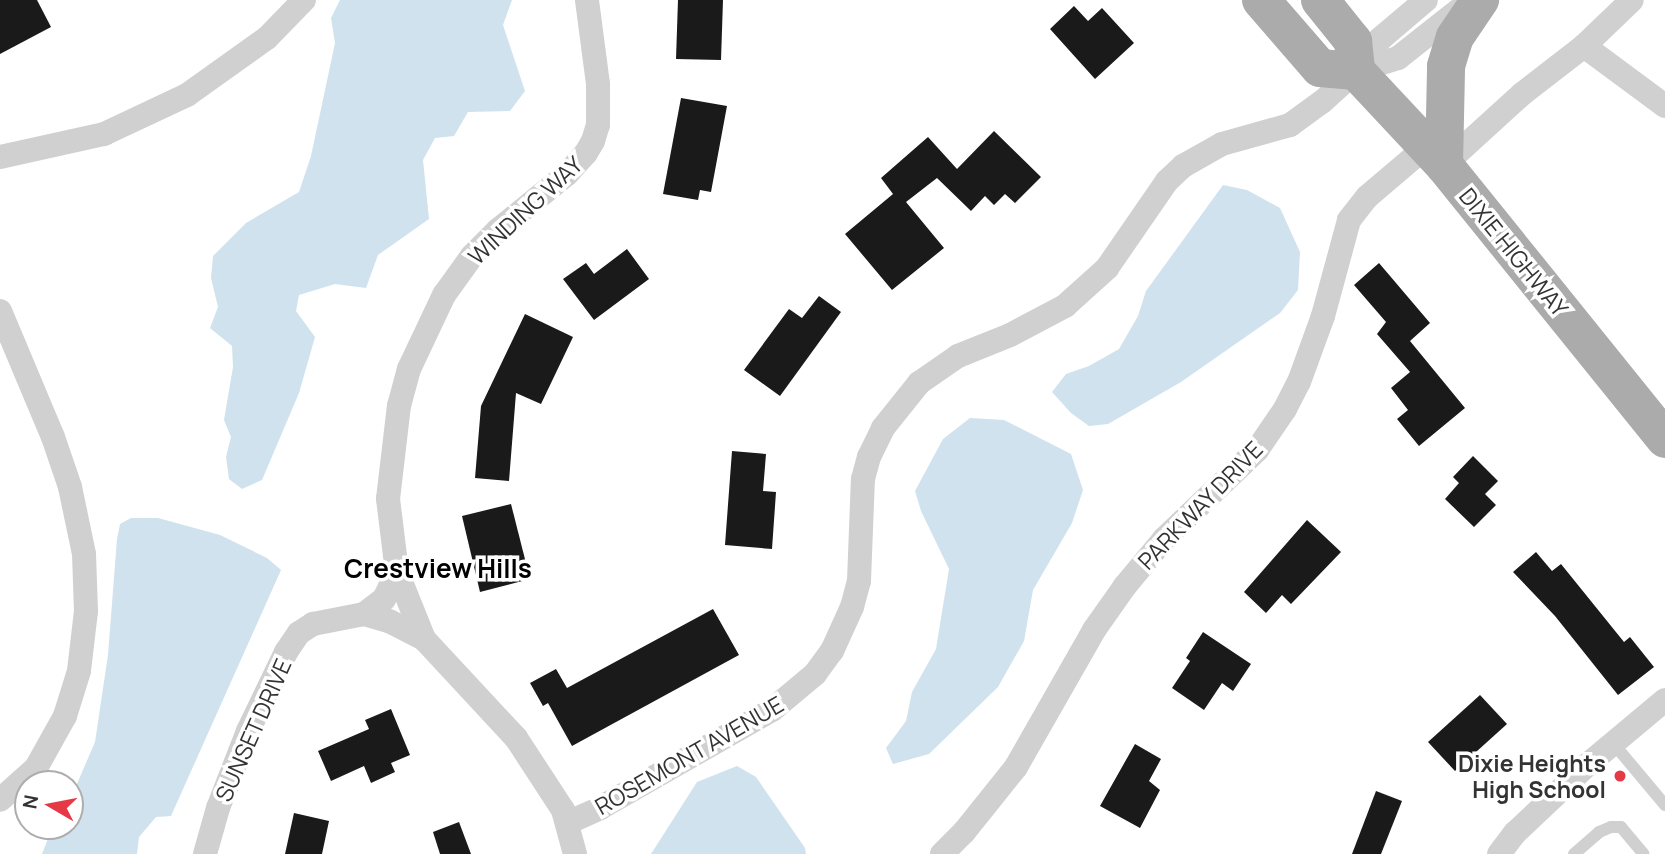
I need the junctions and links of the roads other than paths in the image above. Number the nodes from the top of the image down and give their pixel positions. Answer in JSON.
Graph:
{"nodes":[{"id":1,"x":304,"y":0,"type":"edge"},
{"id":2,"x":587,"y":0,"type":"edge"},
{"id":3,"x":1261,"y":0,"type":"edge"},
{"id":4,"x":1320,"y":0,"type":"edge"},
{"id":5,"x":1426,"y":0,"type":"edge"},
{"id":6,"x":1471,"y":0,"type":"edge"},
{"id":7,"x":1480,"y":0,"type":"edge"},
{"id":8,"x":1632,"y":0,"type":"edge"},
{"id":9,"x":1584,"y":46,"type":"junction"},
{"id":10,"x":1356,"y":71,"type":"junction"},
{"id":11,"x":1665,"y":106,"type":"edge"},
{"id":12,"x":1436,"y":155,"type":"junction"},
{"id":13,"x":0,"y":157,"type":"edge"},
{"id":14,"x":0,"y":311,"type":"edge"},
{"id":15,"x":1665,"y":439,"type":"edge"},
{"id":16,"x":397,"y":572,"type":"junction"},
{"id":17,"x":364,"y":614,"type":"junction"},
{"id":18,"x":424,"y":639,"type":"junction"},
{"id":19,"x":1665,"y":699,"type":"edge"},
{"id":20,"x":1614,"y":743,"type":"junction"},
{"id":21,"x":0,"y":800,"type":"edge"},
{"id":22,"x":1665,"y":805,"type":"edge"},
{"id":23,"x":567,"y":823,"type":"junction"},
{"id":24,"x":205,"y":854,"type":"edge"},
{"id":25,"x":575,"y":854,"type":"edge"},
{"id":26,"x":942,"y":854,"type":"edge"},
{"id":27,"x":1499,"y":854,"type":"edge"},
{"id":28,"x":1574,"y":854,"type":"edge"},
{"id":29,"x":1644,"y":854,"type":"edge"}],
"edges":[{"from":1,"to":13,"type":"street"},
{"from":2,"to":16,"type":"street","name":"WINDING WAY"},
{"from":3,"to":10,"type":"main road"},
{"from":4,"to":10,"type":"main road"},
{"from":5,"to":10,"type":"street"},
{"from":6,"to":10,"type":"street"},
{"from":7,"to":12,"type":"main road"},
{"from":8,"to":9,"type":"street","name":"PARKWAY DRIVE"},
{"from":9,"to":11,"type":"street"},
{"from":9,"to":12,"type":"street","name":"PARKWAY DRIVE"},
{"from":10,"to":12,"type":"main road","name":"DIXIE HIGHWAY"},
{"from":10,"to":23,"type":"street","name":"ROSEMONT AVENUE"},
{"from":12,"to":15,"type":"main road","name":"DIXIE HIGHWAY"},
{"from":12,"to":26,"type":"street","name":"PARKWAY DRIVE"},
{"from":14,"to":21,"type":"street"},
{"from":16,"to":17,"type":"street"},
{"from":16,"to":18,"type":"street","name":"WINDING WAY"},
{"from":17,"to":18,"type":"street","name":"SUNSET DRIVE"},
{"from":17,"to":24,"type":"street","name":"SUNSET DRIVE"},
{"from":18,"to":23,"type":"street","name":"WINDING WAY"},
{"from":19,"to":20,"type":"street"},
{"from":20,"to":22,"type":"lane"},
{"from":20,"to":27,"type":"street"},
{"from":23,"to":25,"type":"street","name":"WINDING WAY"},
{"from":28,"to":29,"type":"lane"}]}
